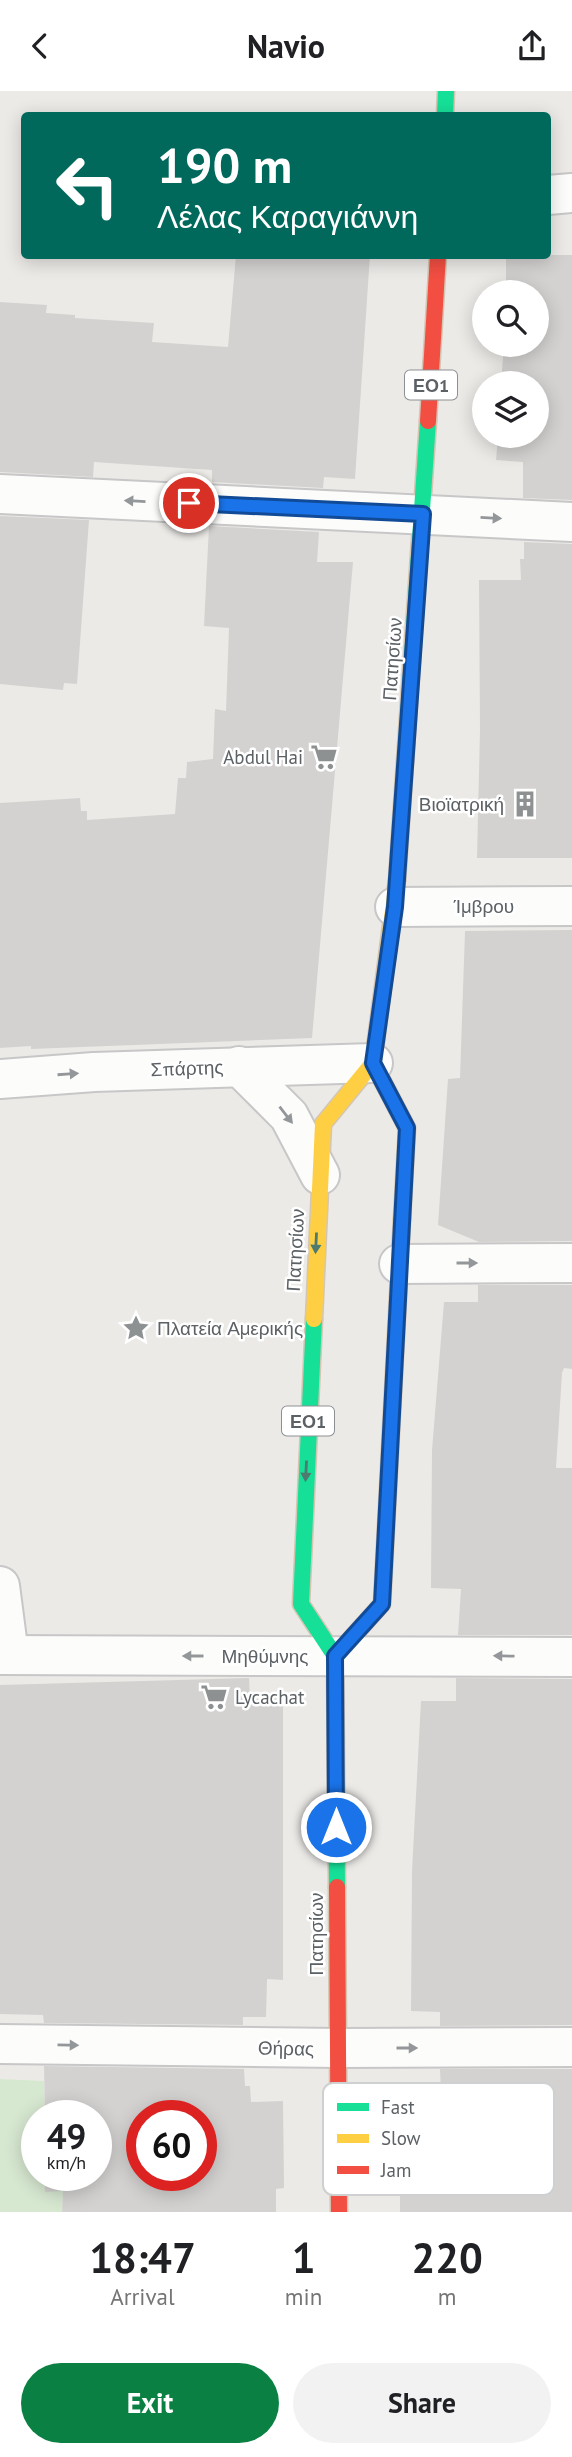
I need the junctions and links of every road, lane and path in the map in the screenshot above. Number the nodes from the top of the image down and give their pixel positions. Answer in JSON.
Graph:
{"nodes":[{"id":1,"x":446,"y":91,"type":"edge"},
{"id":2,"x":445,"y":112,"type":"edge"},
{"id":3,"x":572,"y":193,"type":"edge"},
{"id":4,"x":551,"y":195,"type":"edge"},
{"id":5,"x":439,"y":259,"type":"edge"},
{"id":6,"x":0,"y":494,"type":"edge"},
{"id":7,"x":423,"y":514,"type":"junction"},
{"id":8,"x":572,"y":522,"type":"edge"},
{"id":9,"x":572,"y":906,"type":"edge"},
{"id":10,"x":395,"y":907,"type":"junction"},
{"id":11,"x":373,"y":1063,"type":"junction"},
{"id":12,"x":239,"y":1066,"type":"junction"},
{"id":13,"x":0,"y":1079,"type":"edge"},
{"id":14,"x":320,"y":1175,"type":"junction"},
{"id":15,"x":572,"y":1263,"type":"edge"},
{"id":16,"x":399,"y":1264,"type":"junction"},
{"id":17,"x":0,"y":1586,"type":"edge"},
{"id":18,"x":4,"y":1655,"type":"edge"},
{"id":19,"x":335,"y":1656,"type":"junction"},
{"id":20,"x":572,"y":1657,"type":"edge"},
{"id":21,"x":0,"y":2044,"type":"edge"},
{"id":22,"x":572,"y":2047,"type":"edge"},
{"id":23,"x":339,"y":2048,"type":"junction"},
{"id":24,"x":339,"y":2083,"type":"edge"}],
"edges":[{"from":1,"to":2,"type":"main road"},
{"from":3,"to":4,"type":"street"},
{"from":5,"to":7,"type":"main road","name":"Πατησίων","number":"ΕΟ1"},
{"from":7,"to":6,"type":"street","one_way":true},
{"from":7,"to":8,"type":"street","one_way":true},
{"from":7,"to":10,"type":"main road","name":"Πατησίων","number":"ΕΟ1"},
{"from":9,"to":10,"type":"street","name":"Ίμβρου"},
{"from":10,"to":11,"type":"main road","name":"Πατησίων","number":"ΕΟ1"},
{"from":11,"to":12,"type":"street","name":"Σπάρτης"},
{"from":11,"to":14,"type":"main road","name":"Πατησίων","number":"ΕΟ1"},
{"from":11,"to":16,"type":"main road"},
{"from":13,"to":12,"type":"street","name":"Σπάρτης","one_way":true},
{"from":12,"to":14,"type":"street","one_way":true},
{"from":14,"to":19,"type":"main road","name":"Πατησίων","number":"ΕΟ1","one_way":true},
{"from":16,"to":15,"type":"street","one_way":true},
{"from":16,"to":19,"type":"main road"},
{"from":17,"to":18,"type":"street"},
{"from":19,"to":18,"type":"street","name":"Μηθύμνης","one_way":true},
{"from":20,"to":19,"type":"street","name":"Μηθύμνης","one_way":true},
{"from":19,"to":23,"type":"main road","name":"Πατησίων"},
{"from":21,"to":23,"type":"street","name":"Θήρας","one_way":true},
{"from":23,"to":22,"type":"street","name":"Θήρας","one_way":true},
{"from":23,"to":24,"type":"main road","name":"Πατησίων"}]}
